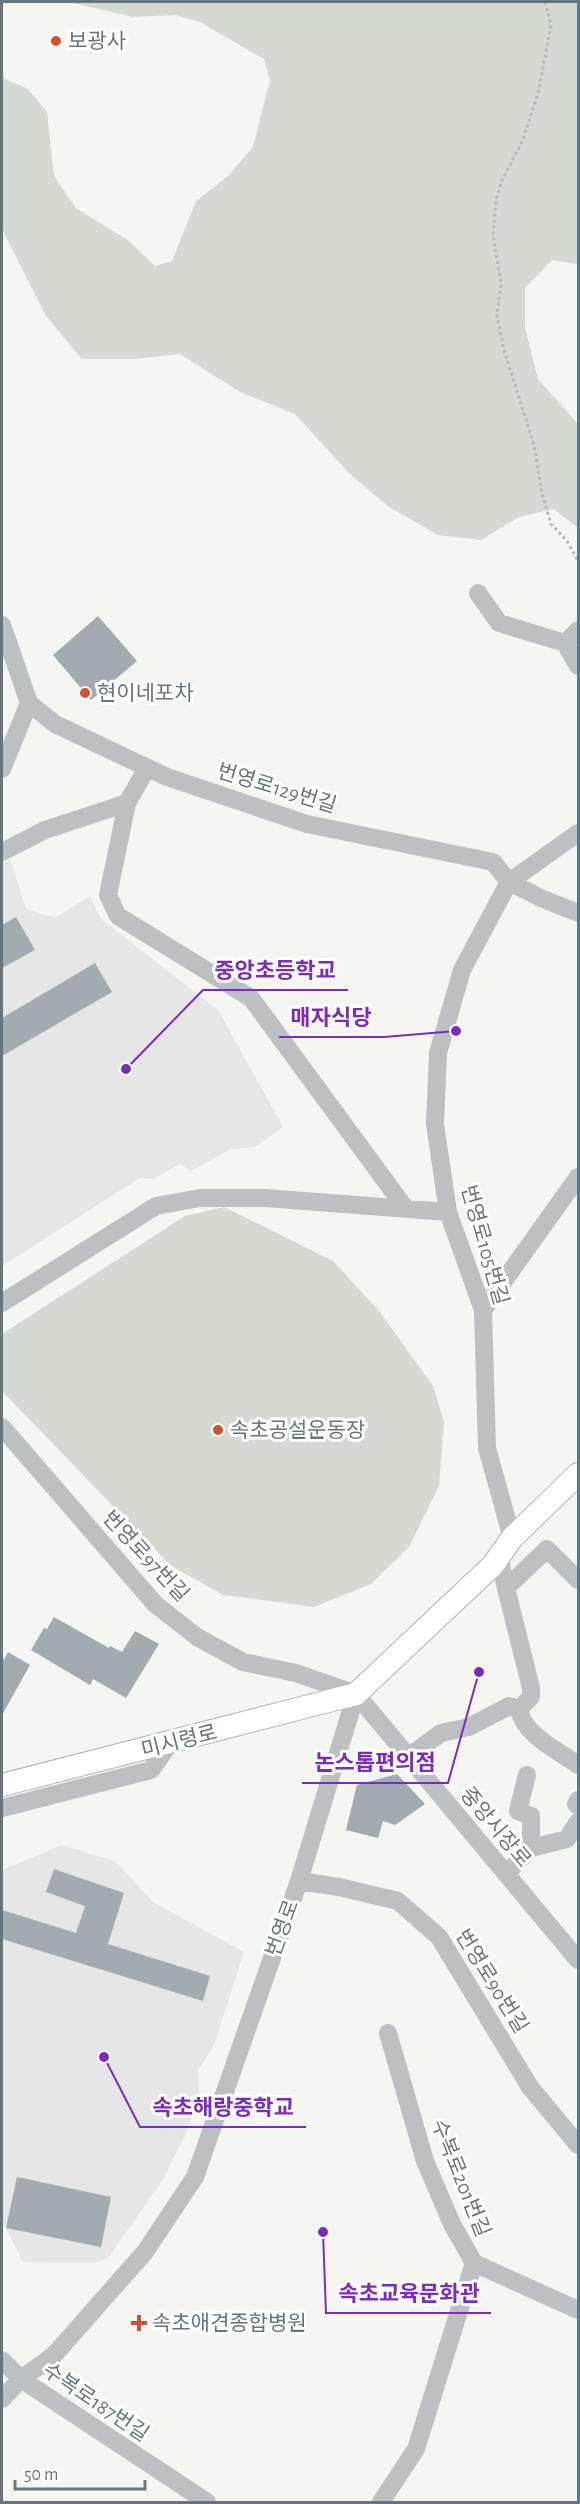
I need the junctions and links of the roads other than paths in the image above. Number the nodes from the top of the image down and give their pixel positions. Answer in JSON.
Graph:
{"nodes":[{"id":1,"x":478,"y":593,"type":"dead end"},
{"id":2,"x":2,"y":625,"type":"edge"},
{"id":3,"x":579,"y":630,"type":"edge"},
{"id":4,"x":4,"y":642,"type":"edge"},
{"id":5,"x":565,"y":644,"type":"junction"},
{"id":6,"x":579,"y":666,"type":"edge"},
{"id":7,"x":29,"y":704,"type":"junction"},
{"id":8,"x":147,"y":768,"type":"junction"},
{"id":9,"x":2,"y":769,"type":"edge"},
{"id":10,"x":127,"y":803,"type":"junction"},
{"id":11,"x":579,"y":833,"type":"edge"},
{"id":12,"x":2,"y":852,"type":"edge"},
{"id":13,"x":509,"y":882,"type":"junction"},
{"id":14,"x":579,"y":913,"type":"edge"},
{"id":15,"x":579,"y":1178,"type":"edge"},
{"id":16,"x":406,"y":1209,"type":"junction"},
{"id":17,"x":448,"y":1212,"type":"junction"},
{"id":18,"x":2,"y":1303,"type":"edge"},
{"id":19,"x":483,"y":1310,"type":"junction"},
{"id":20,"x":2,"y":1427,"type":"edge"},
{"id":21,"x":579,"y":1474,"type":"edge"},
{"id":22,"x":506,"y":1547,"type":"junction"},
{"id":23,"x":579,"y":1580,"type":"edge"},
{"id":24,"x":506,"y":1588,"type":"junction"},
{"id":25,"x":356,"y":1694,"type":"junction"},
{"id":26,"x":519,"y":1709,"type":"junction"},
{"id":27,"x":170,"y":1743,"type":"junction"},
{"id":28,"x":408,"y":1757,"type":"junction"},
{"id":29,"x":579,"y":1765,"type":"edge"},
{"id":30,"x":527,"y":1775,"type":"dead end"},
{"id":31,"x":2,"y":1785,"type":"edge"},
{"id":32,"x":579,"y":1800,"type":"edge"},
{"id":33,"x":579,"y":1806,"type":"edge"},
{"id":34,"x":2,"y":1808,"type":"edge"},
{"id":35,"x":579,"y":1822,"type":"edge"},
{"id":36,"x":531,"y":1848,"type":"junction"},
{"id":37,"x":506,"y":1874,"type":"junction"},
{"id":38,"x":299,"y":1881,"type":"junction"},
{"id":39,"x":579,"y":1960,"type":"edge"},
{"id":40,"x":388,"y":2033,"type":"dead end"},
{"id":41,"x":579,"y":2145,"type":"edge"},
{"id":42,"x":474,"y":2263,"type":"junction"},
{"id":43,"x":579,"y":2310,"type":"edge"},
{"id":44,"x":2,"y":2360,"type":"edge"},
{"id":45,"x":21,"y":2379,"type":"junction"},
{"id":46,"x":2,"y":2399,"type":"edge"},
{"id":47,"x":207,"y":2502,"type":"edge"},
{"id":48,"x":381,"y":2502,"type":"edge"}],
"edges":[{"from":1,"to":5,"type":"street"},
{"from":2,"to":4,"type":"street"},
{"from":3,"to":5,"type":"street"},
{"from":4,"to":7,"type":"street"},
{"from":5,"to":6,"type":"street"},
{"from":7,"to":8,"type":"street","name":"번영로129번길"},
{"from":7,"to":9,"type":"street"},
{"from":8,"to":10,"type":"street"},
{"from":8,"to":13,"type":"street","name":"번영로129번길"},
{"from":10,"to":12,"type":"street"},
{"from":10,"to":16,"type":"street"},
{"from":11,"to":13,"type":"street","name":"번영로105번길"},
{"from":13,"to":14,"type":"street","name":"번영로129번길"},
{"from":13,"to":17,"type":"street","name":"번영로105번길"},
{"from":15,"to":19,"type":"street"},
{"from":16,"to":17,"type":"street"},
{"from":16,"to":18,"type":"street"},
{"from":17,"to":19,"type":"street","name":"번영로105번길"},
{"from":19,"to":22,"type":"street","name":"번영로105번길"},
{"from":20,"to":25,"type":"street","name":"번영로97번길"},
{"from":21,"to":22,"type":"main road","name":"번영로"},
{"from":22,"to":24,"type":"street","name":"번영로105번길"},
{"from":22,"to":25,"type":"main road","name":"번영로"},
{"from":23,"to":24,"type":"street"},
{"from":24,"to":26,"type":"street","name":"번영로105번길"},
{"from":25,"to":27,"type":"main road","name":"미시령로"},
{"from":25,"to":28,"type":"street","name":"중앙시장로"},
{"from":25,"to":38,"type":"street","name":"번영로"},
{"from":26,"to":28,"type":"street"},
{"from":26,"to":29,"type":"street"},
{"from":27,"to":31,"type":"main road","name":"미시령로"},
{"from":27,"to":34,"type":"street"},
{"from":28,"to":37,"type":"street","name":"중앙시장로"},
{"from":30,"to":36,"type":"street"},
{"from":32,"to":33,"type":"street"},
{"from":35,"to":36,"type":"street"},
{"from":36,"to":37,"type":"street"},
{"from":37,"to":39,"type":"street","name":"중앙시장로"},
{"from":38,"to":41,"type":"street","name":"번영로90번길"},
{"from":38,"to":45,"type":"street","name":"번영로"},
{"from":40,"to":42,"type":"street","name":"수복로201번길"},
{"from":42,"to":43,"type":"street","name":"수복로201번길"},
{"from":42,"to":48,"type":"street"},
{"from":44,"to":45,"type":"street","name":"수복로187번길"},
{"from":45,"to":46,"type":"street","name":"번영로"},
{"from":45,"to":47,"type":"street","name":"수복로187번길"}]}
